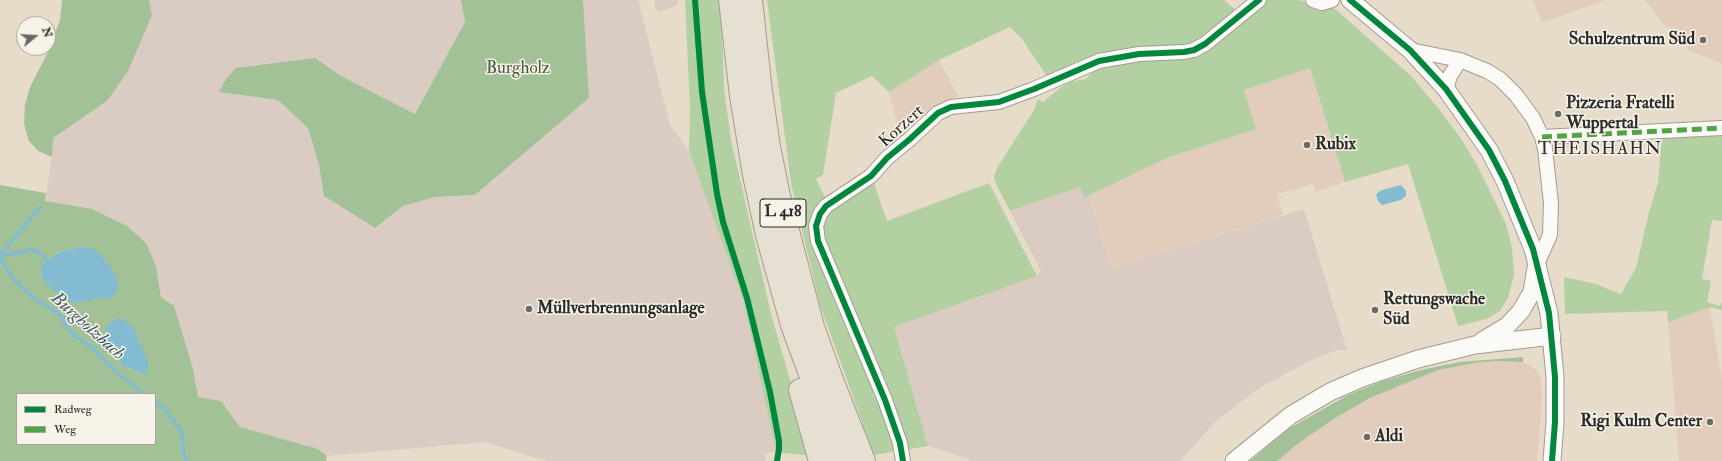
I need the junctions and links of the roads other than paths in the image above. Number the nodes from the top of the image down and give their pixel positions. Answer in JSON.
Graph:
{"nodes":[{"id":1,"x":730,"y":0,"type":"edge"},
{"id":2,"x":751,"y":0,"type":"edge"},
{"id":3,"x":1258,"y":0,"type":"edge"},
{"id":4,"x":1313,"y":0,"type":"edge"},
{"id":5,"x":1332,"y":0,"type":"edge"},
{"id":6,"x":1350,"y":0,"type":"edge"},
{"id":7,"x":1410,"y":50,"type":"junction"},
{"id":8,"x":1460,"y":60,"type":"junction"},
{"id":9,"x":1446,"y":89,"type":"junction"},
{"id":10,"x":1722,"y":128,"type":"edge"},
{"id":11,"x":1542,"y":137,"type":"junction"},
{"id":12,"x":1537,"y":264,"type":"junction"},
{"id":13,"x":1552,"y":336,"type":"junction"},
{"id":14,"x":1476,"y":345,"type":"junction"},
{"id":15,"x":841,"y":459,"type":"edge"},
{"id":16,"x":903,"y":461,"type":"edge"},
{"id":17,"x":1234,"y":461,"type":"edge"},
{"id":18,"x":1552,"y":461,"type":"edge"}],
"edges":[{"from":1,"to":15,"type":"highway","number":"L 418"},
{"from":2,"to":15,"type":"highway","number":"L 418"},
{"from":3,"to":16,"type":"street","name":"Korzert"},
{"from":4,"to":5,"type":"street"},
{"from":6,"to":7,"type":"street"},
{"from":7,"to":8,"type":"street"},
{"from":7,"to":9,"type":"street"},
{"from":8,"to":9,"type":"street"},
{"from":8,"to":11,"type":"street"},
{"from":9,"to":12,"type":"street"},
{"from":10,"to":11,"type":"street"},
{"from":11,"to":12,"type":"street"},
{"from":12,"to":13,"type":"street"},
{"from":12,"to":14,"type":"street"},
{"from":13,"to":14,"type":"street"},
{"from":13,"to":18,"type":"street"},
{"from":14,"to":17,"type":"street"}]}
